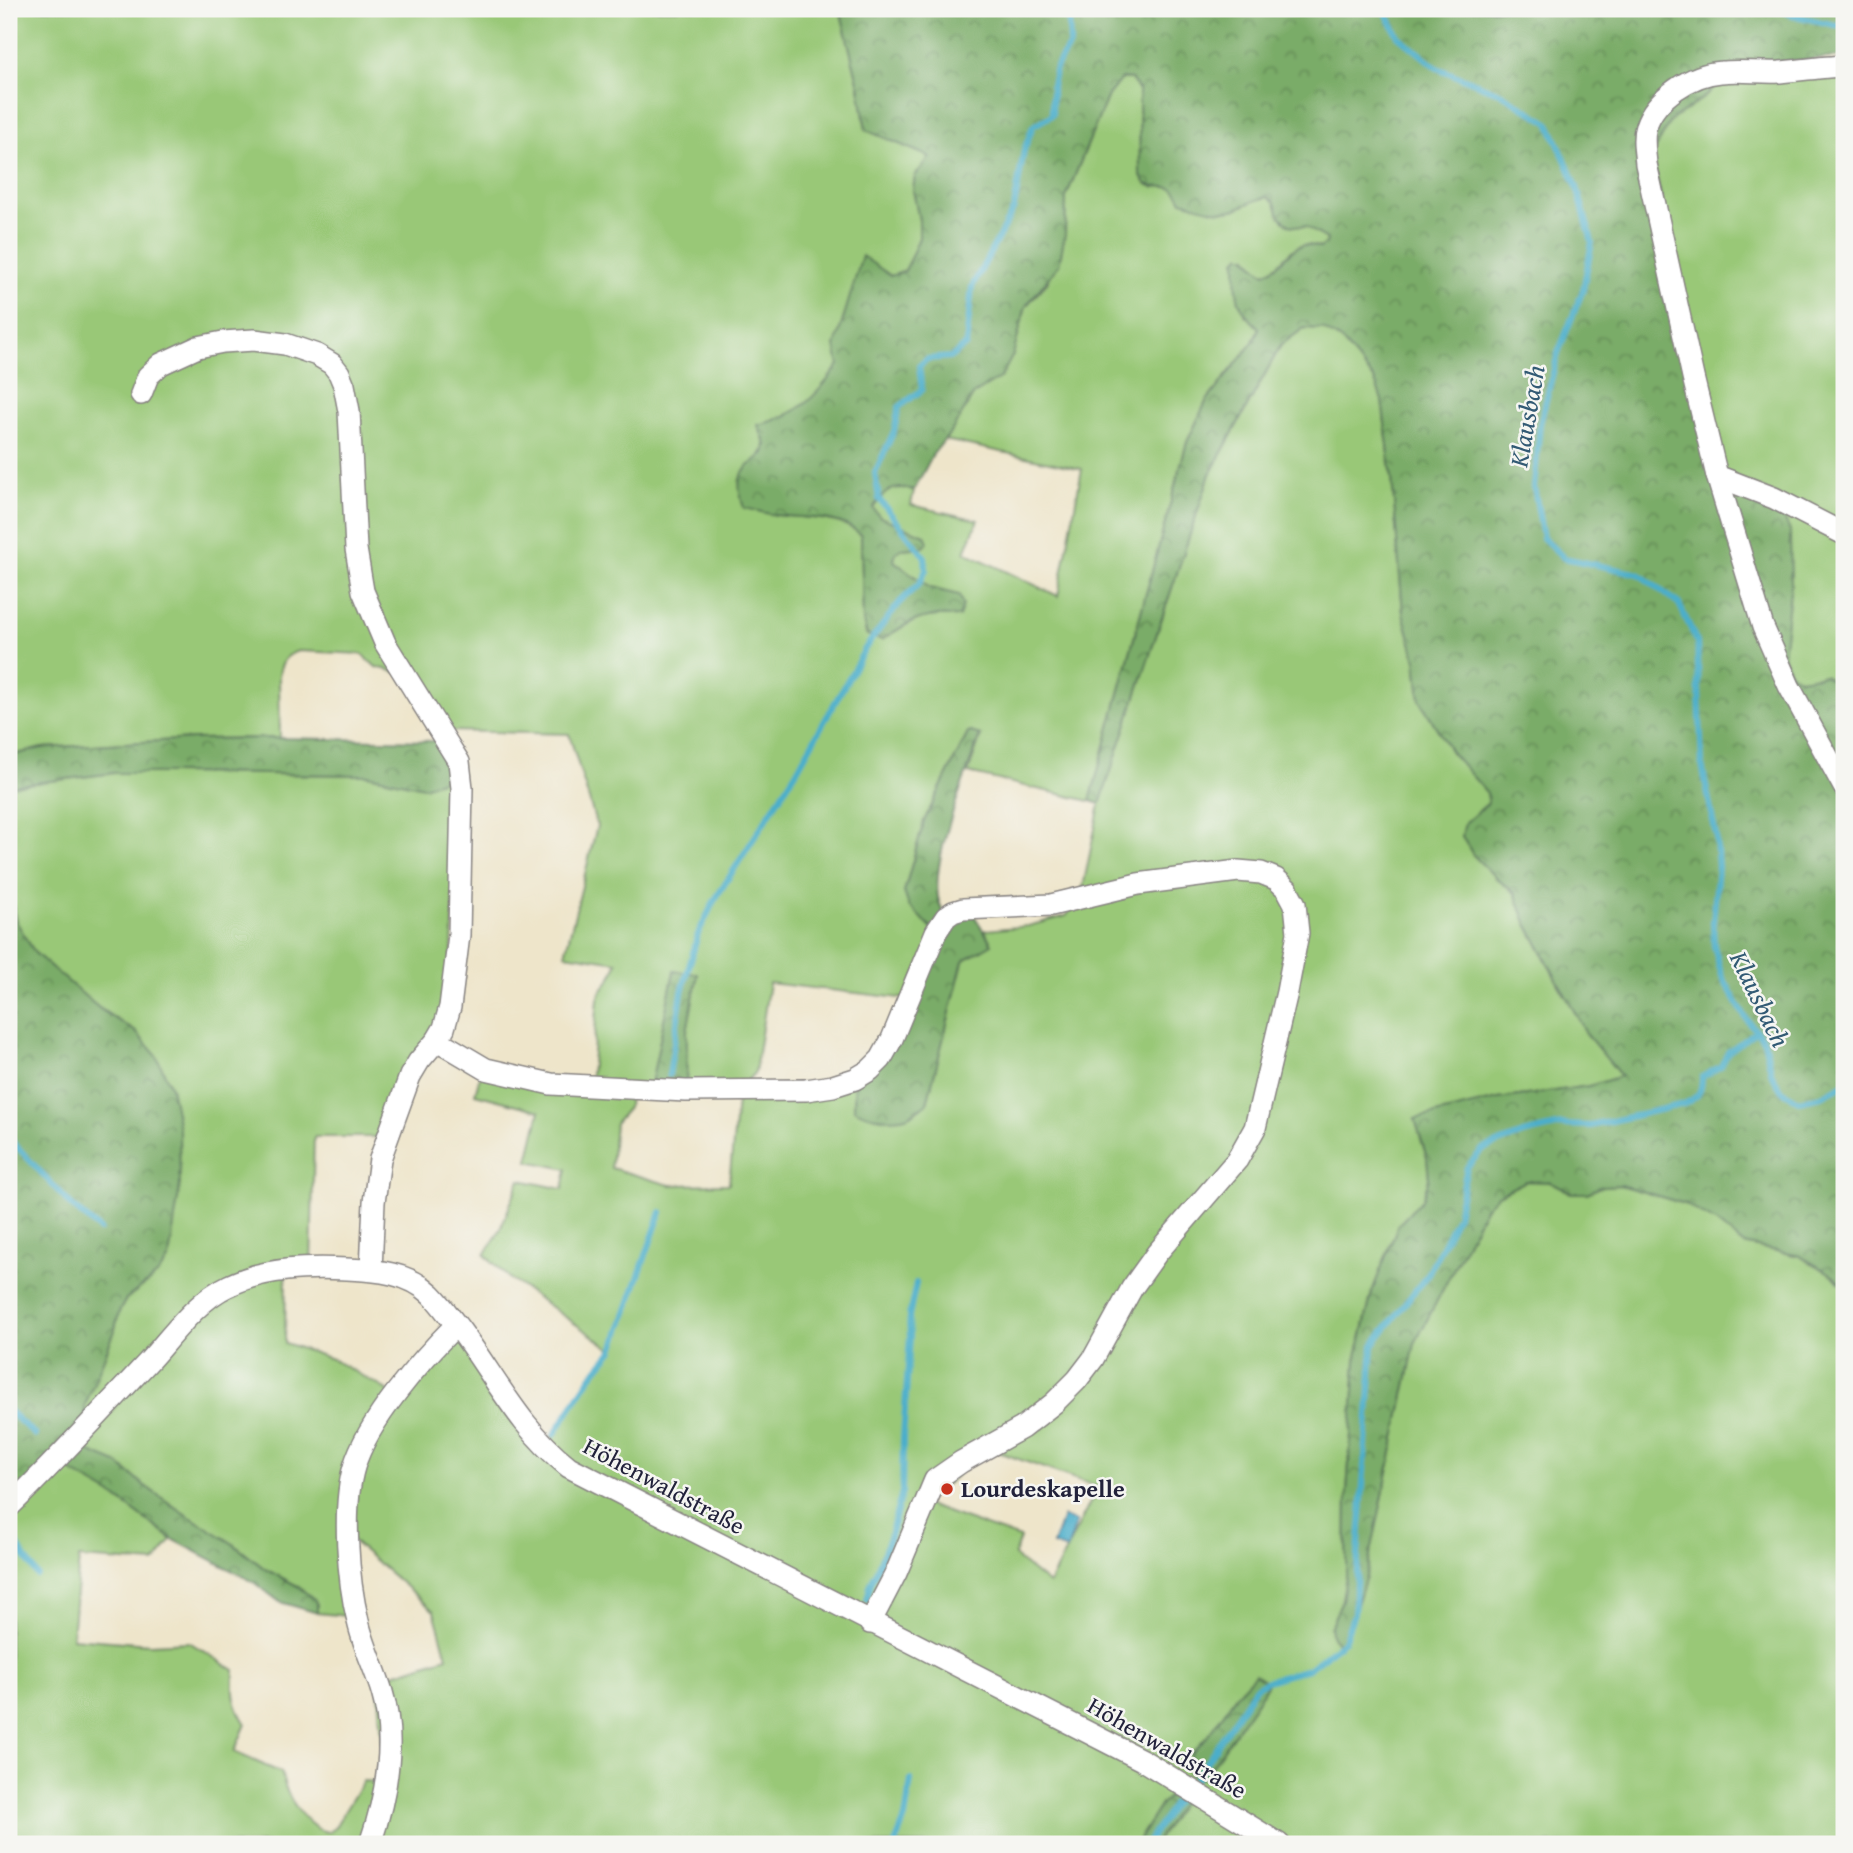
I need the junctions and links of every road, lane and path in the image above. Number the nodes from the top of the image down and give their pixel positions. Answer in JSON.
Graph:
{"nodes":[{"id":1,"x":1844,"y":66,"type":"edge"},
{"id":2,"x":141,"y":394,"type":"dead end"},
{"id":3,"x":1717,"y":476,"type":"junction"},
{"id":4,"x":1844,"y":534,"type":"edge"},
{"id":5,"x":1844,"y":787,"type":"edge"},
{"id":6,"x":437,"y":1040,"type":"junction"},
{"id":7,"x":372,"y":1270,"type":"junction"},
{"id":8,"x":456,"y":1325,"type":"junction"},
{"id":9,"x":9,"y":1507,"type":"edge"},
{"id":10,"x":870,"y":1623,"type":"junction"},
{"id":11,"x":370,"y":1844,"type":"edge"},
{"id":12,"x":1279,"y":1844,"type":"edge"}],
"edges":[{"from":1,"to":3,"type":"street"},
{"from":2,"to":6,"type":"street"},
{"from":3,"to":4,"type":"street"},
{"from":3,"to":5,"type":"street"},
{"from":6,"to":7,"type":"street"},
{"from":6,"to":10,"type":"street"},
{"from":7,"to":8,"type":"street","name":"Höhenwaldstraße"},
{"from":7,"to":9,"type":"street","name":"Höhenwaldstraße"},
{"from":8,"to":10,"type":"street","name":"Höhenwaldstraße"},
{"from":8,"to":11,"type":"street"},
{"from":10,"to":12,"type":"street","name":"Höhenwaldstraße"}]}
